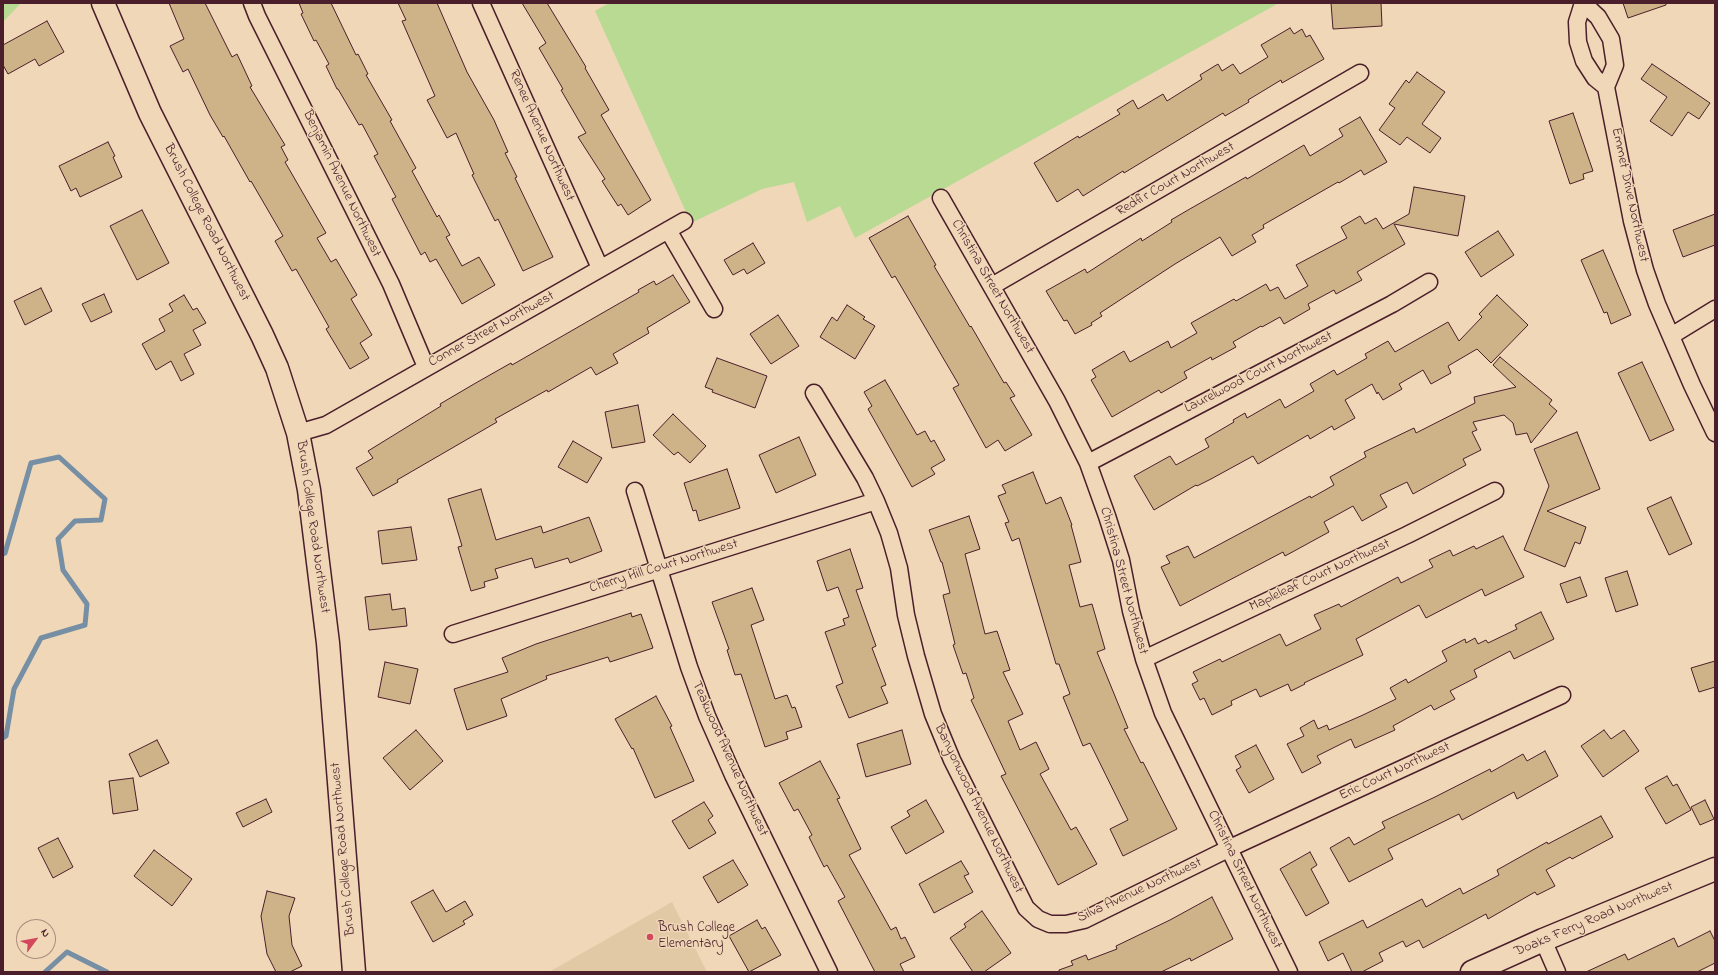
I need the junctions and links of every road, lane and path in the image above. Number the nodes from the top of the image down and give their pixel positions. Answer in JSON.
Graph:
{"nodes":[{"id":1,"x":103,"y":3,"type":"edge"},
{"id":2,"x":252,"y":3,"type":"edge"},
{"id":3,"x":481,"y":3,"type":"edge"},
{"id":4,"x":1583,"y":3,"type":"edge"},
{"id":5,"x":1360,"y":73,"type":"dead end"},
{"id":6,"x":1606,"y":87,"type":"junction"},
{"id":7,"x":941,"y":198,"type":"dead end"},
{"id":8,"x":684,"y":221,"type":"dead end"},
{"id":9,"x":668,"y":230,"type":"junction"},
{"id":10,"x":600,"y":268,"type":"junction"},
{"id":11,"x":1429,"y":282,"type":"dead end"},
{"id":12,"x":992,"y":286,"type":"junction"},
{"id":13,"x":714,"y":309,"type":"dead end"},
{"id":14,"x":1715,"y":309,"type":"edge"},
{"id":15,"x":1671,"y":336,"type":"junction"},
{"id":16,"x":426,"y":367,"type":"junction"},
{"id":17,"x":814,"y":393,"type":"dead end"},
{"id":18,"x":1715,"y":433,"type":"edge"},
{"id":19,"x":298,"y":434,"type":"junction"},
{"id":20,"x":1088,"y":462,"type":"junction"},
{"id":21,"x":635,"y":491,"type":"dead end"},
{"id":22,"x":1495,"y":491,"type":"dead end"},
{"id":23,"x":876,"y":501,"type":"junction"},
{"id":24,"x":658,"y":569,"type":"junction"},
{"id":25,"x":453,"y":634,"type":"dead end"},
{"id":26,"x":1144,"y":659,"type":"junction"},
{"id":27,"x":1562,"y":695,"type":"dead end"},
{"id":28,"x":1228,"y":849,"type":"junction"},
{"id":29,"x":1715,"y":869,"type":"edge"},
{"id":30,"x":1050,"y":924,"type":"joint"},
{"id":31,"x":1544,"y":940,"type":"junction"},
{"id":32,"x":354,"y":972,"type":"edge"},
{"id":33,"x":829,"y":972,"type":"edge"},
{"id":34,"x":1288,"y":972,"type":"edge"},
{"id":35,"x":1472,"y":972,"type":"edge"},
{"id":36,"x":1557,"y":972,"type":"edge"}],
"edges":[{"from":1,"to":19,"type":"street","name":"Brush College Road Northwest"},
{"from":2,"to":16,"type":"street","name":"Benjamin Avenue Northwest"},
{"from":3,"to":10,"type":"street","name":"Renee Avenue Northwest"},
{"from":4,"to":6,"type":"street"},
{"from":4,"to":6,"type":"street"},
{"from":5,"to":12,"type":"street","name":"Redfir Court Northwest"},
{"from":6,"to":15,"type":"street","name":"Emmet Drive Northwest"},
{"from":7,"to":12,"type":"street","name":"Christina Street Northwest"},
{"from":8,"to":9,"type":"street","name":"Conner Street Northwest"},
{"from":9,"to":10,"type":"street","name":"Conner Street Northwest"},
{"from":9,"to":13,"type":"street"},
{"from":10,"to":16,"type":"street","name":"Conner Street Northwest"},
{"from":11,"to":20,"type":"street","name":"Laurelwood Court Northwest"},
{"from":12,"to":20,"type":"street","name":"Christina Street Northwest"},
{"from":14,"to":15,"type":"street"},
{"from":15,"to":18,"type":"street","name":"Emmet Drive Northwest"},
{"from":16,"to":19,"type":"street","name":"Conner Street Northwest"},
{"from":17,"to":23,"type":"street","name":"Banyonwood Avenue Northwest"},
{"from":19,"to":32,"type":"street","name":"Brush College Road Northwest"},
{"from":20,"to":26,"type":"street","name":"Christina Street Northwest"},
{"from":21,"to":24,"type":"street","name":"Teakwood Avenue Northwest"},
{"from":22,"to":26,"type":"street","name":"Mapleleaf Court Northwest"},
{"from":23,"to":24,"type":"street","name":"Cherry Hill Court Northwest"},
{"from":23,"to":30,"type":"street","name":"Banyonwood Avenue Northwest"},
{"from":24,"to":25,"type":"street","name":"Cherry Hill Court Northwest"},
{"from":24,"to":33,"type":"street","name":"Teakwood Avenue Northwest"},
{"from":26,"to":28,"type":"street","name":"Christina Street Northwest"},
{"from":27,"to":28,"type":"street","name":"Eric Court Northwest"},
{"from":28,"to":30,"type":"street","name":"Silva Avenue Northwest"},
{"from":28,"to":34,"type":"street","name":"Christina Street Northwest"},
{"from":29,"to":31,"type":"street","name":"Doaks Ferry Road Northwest"},
{"from":31,"to":35,"type":"street","name":"Doaks Ferry Road Northwest"},
{"from":31,"to":36,"type":"street"}]}
